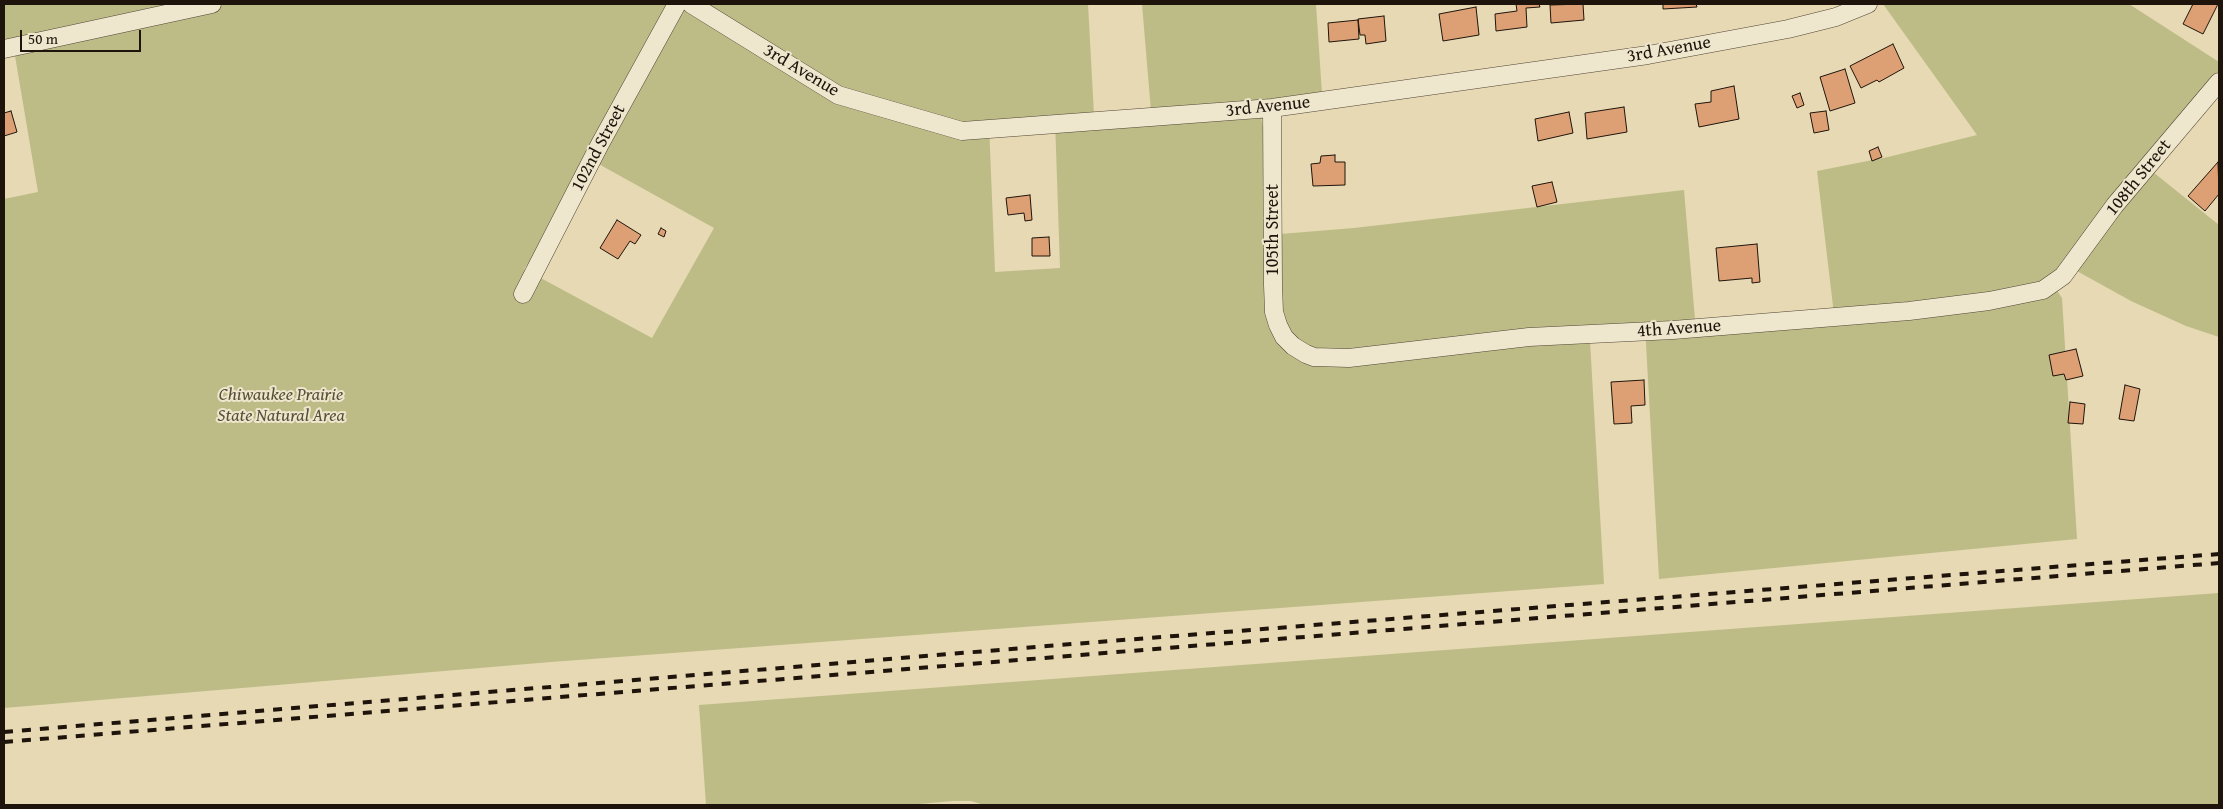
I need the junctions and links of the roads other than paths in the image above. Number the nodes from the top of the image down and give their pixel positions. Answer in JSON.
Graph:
{"nodes":[{"id":1,"x":212,"y":4,"type":"edge"},
{"id":2,"x":677,"y":4,"type":"edge"},
{"id":3,"x":691,"y":4,"type":"edge"},
{"id":4,"x":1868,"y":4,"type":"edge"},
{"id":5,"x":4,"y":49,"type":"edge"},
{"id":6,"x":2219,"y":82,"type":"edge"},
{"id":7,"x":1272,"y":108,"type":"junction"},
{"id":8,"x":2063,"y":276,"type":"joint"},
{"id":9,"x":523,"y":294,"type":"dead end"},
{"id":10,"x":1293,"y":346,"type":"joint"}],
"edges":[{"from":1,"to":5,"type":"street"},
{"from":2,"to":9,"type":"street","name":"102nd Street"},
{"from":3,"to":7,"type":"street","name":"3rd Avenue"},
{"from":4,"to":7,"type":"street","name":"3rd Avenue"},
{"from":6,"to":8,"type":"street","name":"108th Street"},
{"from":7,"to":10,"type":"street","name":"105th Street"},
{"from":8,"to":10,"type":"street","name":"4th Avenue"}]}
